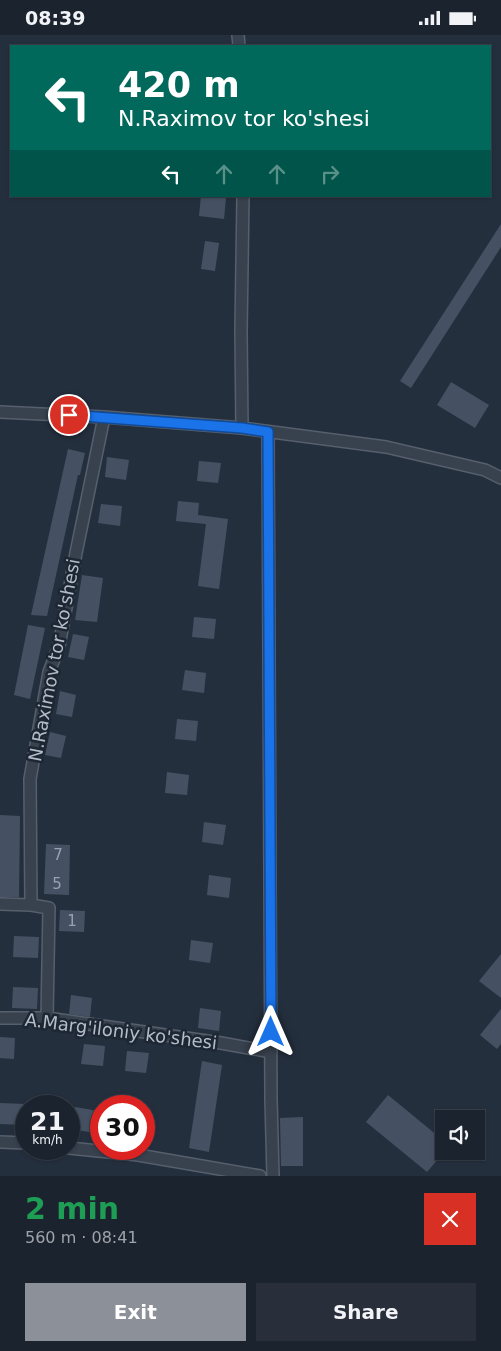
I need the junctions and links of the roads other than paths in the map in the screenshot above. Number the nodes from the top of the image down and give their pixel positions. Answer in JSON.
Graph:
{"nodes":[{"id":1,"x":243,"y":197,"type":"edge"},
{"id":2,"x":0,"y":412,"type":"edge"},
{"id":3,"x":104,"y":417,"type":"junction"},
{"id":4,"x":242,"y":428,"type":"junction"},
{"id":5,"x":268,"y":432,"type":"junction"},
{"id":6,"x":501,"y":478,"type":"edge"},
{"id":7,"x":0,"y":904,"type":"edge"},
{"id":8,"x":31,"y":905,"type":"junction"},
{"id":9,"x":0,"y":1018,"type":"edge"},
{"id":10,"x":47,"y":1018,"type":"junction"},
{"id":11,"x":271,"y":1052,"type":"junction"},
{"id":12,"x":0,"y":1142,"type":"edge"},
{"id":13,"x":15,"y":1143,"type":"edge"},
{"id":14,"x":80,"y":1148,"type":"edge"},
{"id":15,"x":260,"y":1176,"type":"edge"},
{"id":16,"x":273,"y":1176,"type":"edge"}],
"edges":[{"from":1,"to":4,"type":"street"},
{"from":2,"to":3,"type":"street"},
{"from":3,"to":4,"type":"street"},
{"from":3,"to":8,"type":"street","name":"N.Raximov tor ko'shesi"},
{"from":4,"to":5,"type":"street"},
{"from":5,"to":6,"type":"street"},
{"from":5,"to":11,"type":"street"},
{"from":7,"to":8,"type":"street"},
{"from":8,"to":10,"type":"street"},
{"from":9,"to":10,"type":"street","name":"A.Marg'iloniy ko'shesi"},
{"from":10,"to":11,"type":"street","name":"A.Marg'iloniy ko'shesi"},
{"from":11,"to":16,"type":"street"},
{"from":12,"to":13,"type":"street"},
{"from":14,"to":15,"type":"street"}]}
